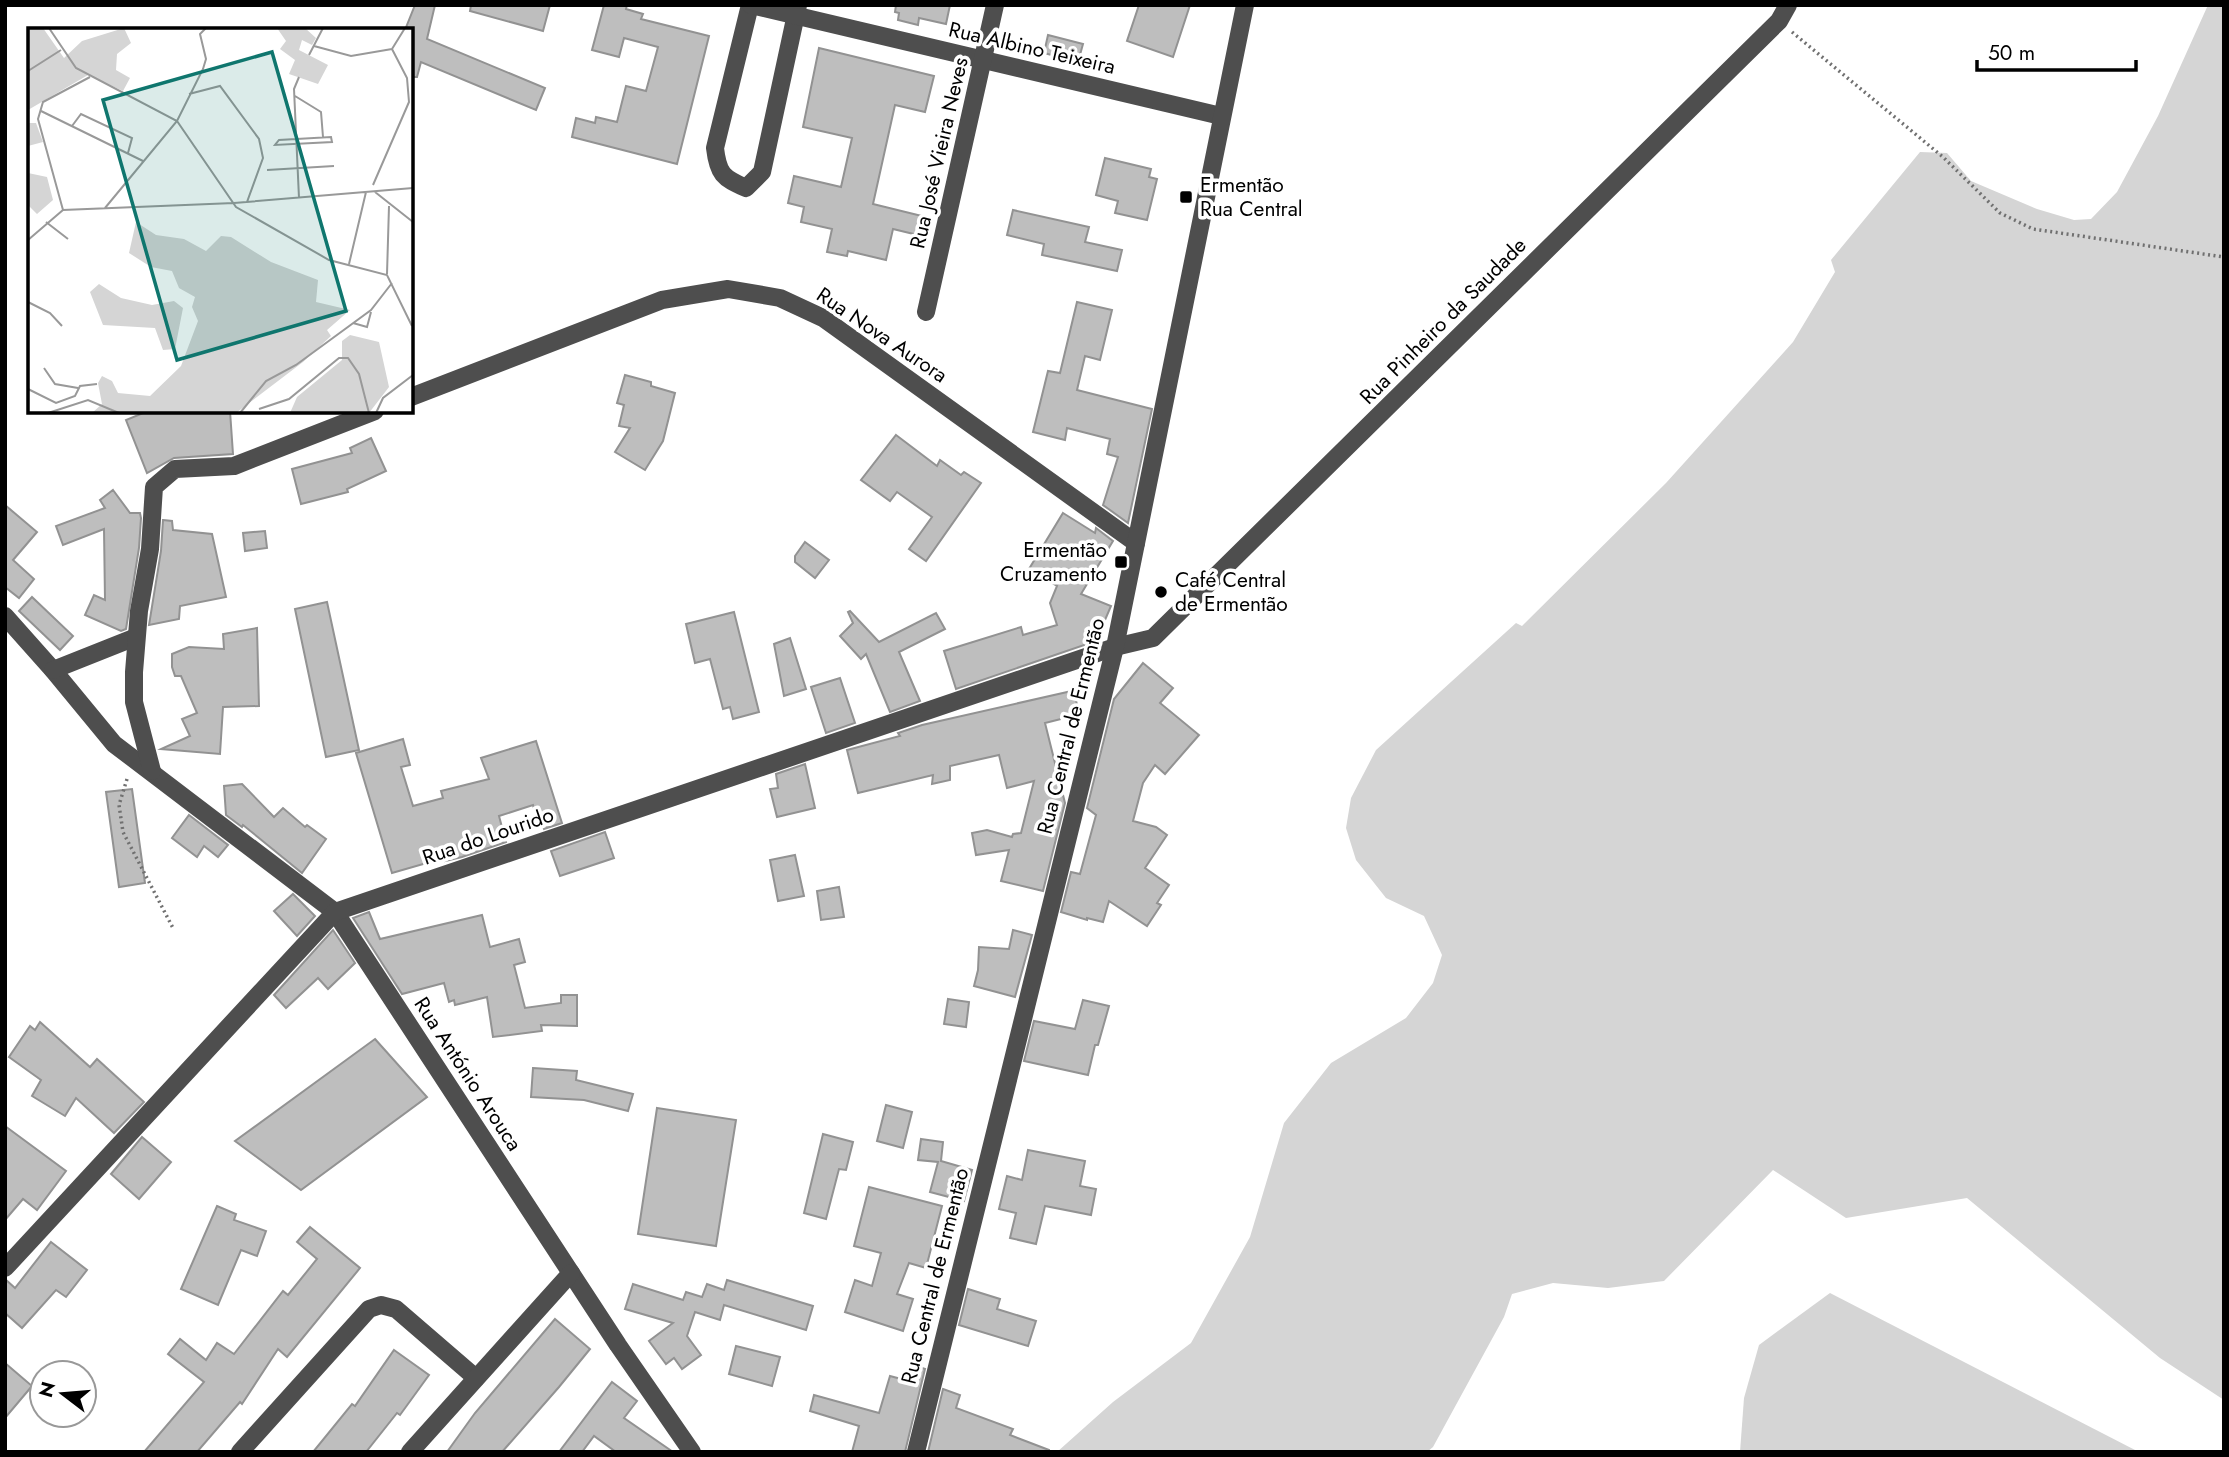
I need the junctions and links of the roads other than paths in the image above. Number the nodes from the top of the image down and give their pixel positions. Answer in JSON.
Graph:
{"nodes":[{"id":1,"x":750,"y":5,"type":"edge"},
{"id":2,"x":995,"y":5,"type":"edge"},
{"id":3,"x":1245,"y":5,"type":"edge"},
{"id":4,"x":1788,"y":5,"type":"edge"},
{"id":5,"x":797,"y":10,"type":"edge"},
{"id":6,"x":983,"y":60,"type":"junction"},
{"id":7,"x":1221,"y":116,"type":"junction"},
{"id":8,"x":926,"y":312,"type":"dead end"},
{"id":9,"x":413,"y":396,"type":"edge"},
{"id":10,"x":369,"y":413,"type":"edge"},
{"id":11,"x":1136,"y":543,"type":"junction"},
{"id":12,"x":5,"y":616,"type":"edge"},
{"id":13,"x":136,"y":637,"type":"junction"},
{"id":14,"x":1115,"y":647,"type":"junction"},
{"id":15,"x":53,"y":670,"type":"junction"},
{"id":16,"x":152,"y":771,"type":"junction"},
{"id":17,"x":335,"y":912,"type":"junction"},
{"id":18,"x":5,"y":1268,"type":"edge"},
{"id":19,"x":570,"y":1273,"type":"junction"},
{"id":20,"x":476,"y":1378,"type":"junction"},
{"id":21,"x":240,"y":1452,"type":"edge"},
{"id":22,"x":410,"y":1452,"type":"edge"},
{"id":23,"x":692,"y":1452,"type":"edge"},
{"id":24,"x":916,"y":1452,"type":"edge"}],
"edges":[{"from":1,"to":5,"type":"street","name":"Rua Albino Teixeira"},
{"from":1,"to":5,"type":"street"},
{"from":2,"to":6,"type":"street","name":"Rua José Vieira Neves"},
{"from":3,"to":7,"type":"street","name":"Rua Central de Ermentão"},
{"from":4,"to":14,"type":"street","name":"Rua Pinheiro da Saudade"},
{"from":5,"to":6,"type":"street","name":"Rua Albino Teixeira"},
{"from":6,"to":7,"type":"street","name":"Rua Albino Teixeira"},
{"from":6,"to":8,"type":"street","name":"Rua José Vieira Neves"},
{"from":7,"to":11,"type":"street","name":"Rua Central de Ermentão"},
{"from":9,"to":11,"type":"street","name":"Rua Nova Aurora"},
{"from":10,"to":13,"type":"street"},
{"from":11,"to":14,"type":"street","name":"Rua Central de Ermentão"},
{"from":12,"to":15,"type":"street","name":"Rua António Arouca"},
{"from":13,"to":15,"type":"street"},
{"from":13,"to":16,"type":"street"},
{"from":14,"to":17,"type":"street","name":"Rua do Lourido"},
{"from":14,"to":24,"type":"street","name":"Rua Central de Ermentão"},
{"from":15,"to":16,"type":"street","name":"Rua António Arouca"},
{"from":16,"to":17,"type":"street","name":"Rua António Arouca"},
{"from":17,"to":18,"type":"street","name":"Rua do Lourido"},
{"from":17,"to":19,"type":"street","name":"Rua António Arouca"},
{"from":19,"to":20,"type":"street"},
{"from":19,"to":23,"type":"street","name":"Rua António Arouca"},
{"from":20,"to":21,"type":"street"},
{"from":20,"to":22,"type":"street"}]}
